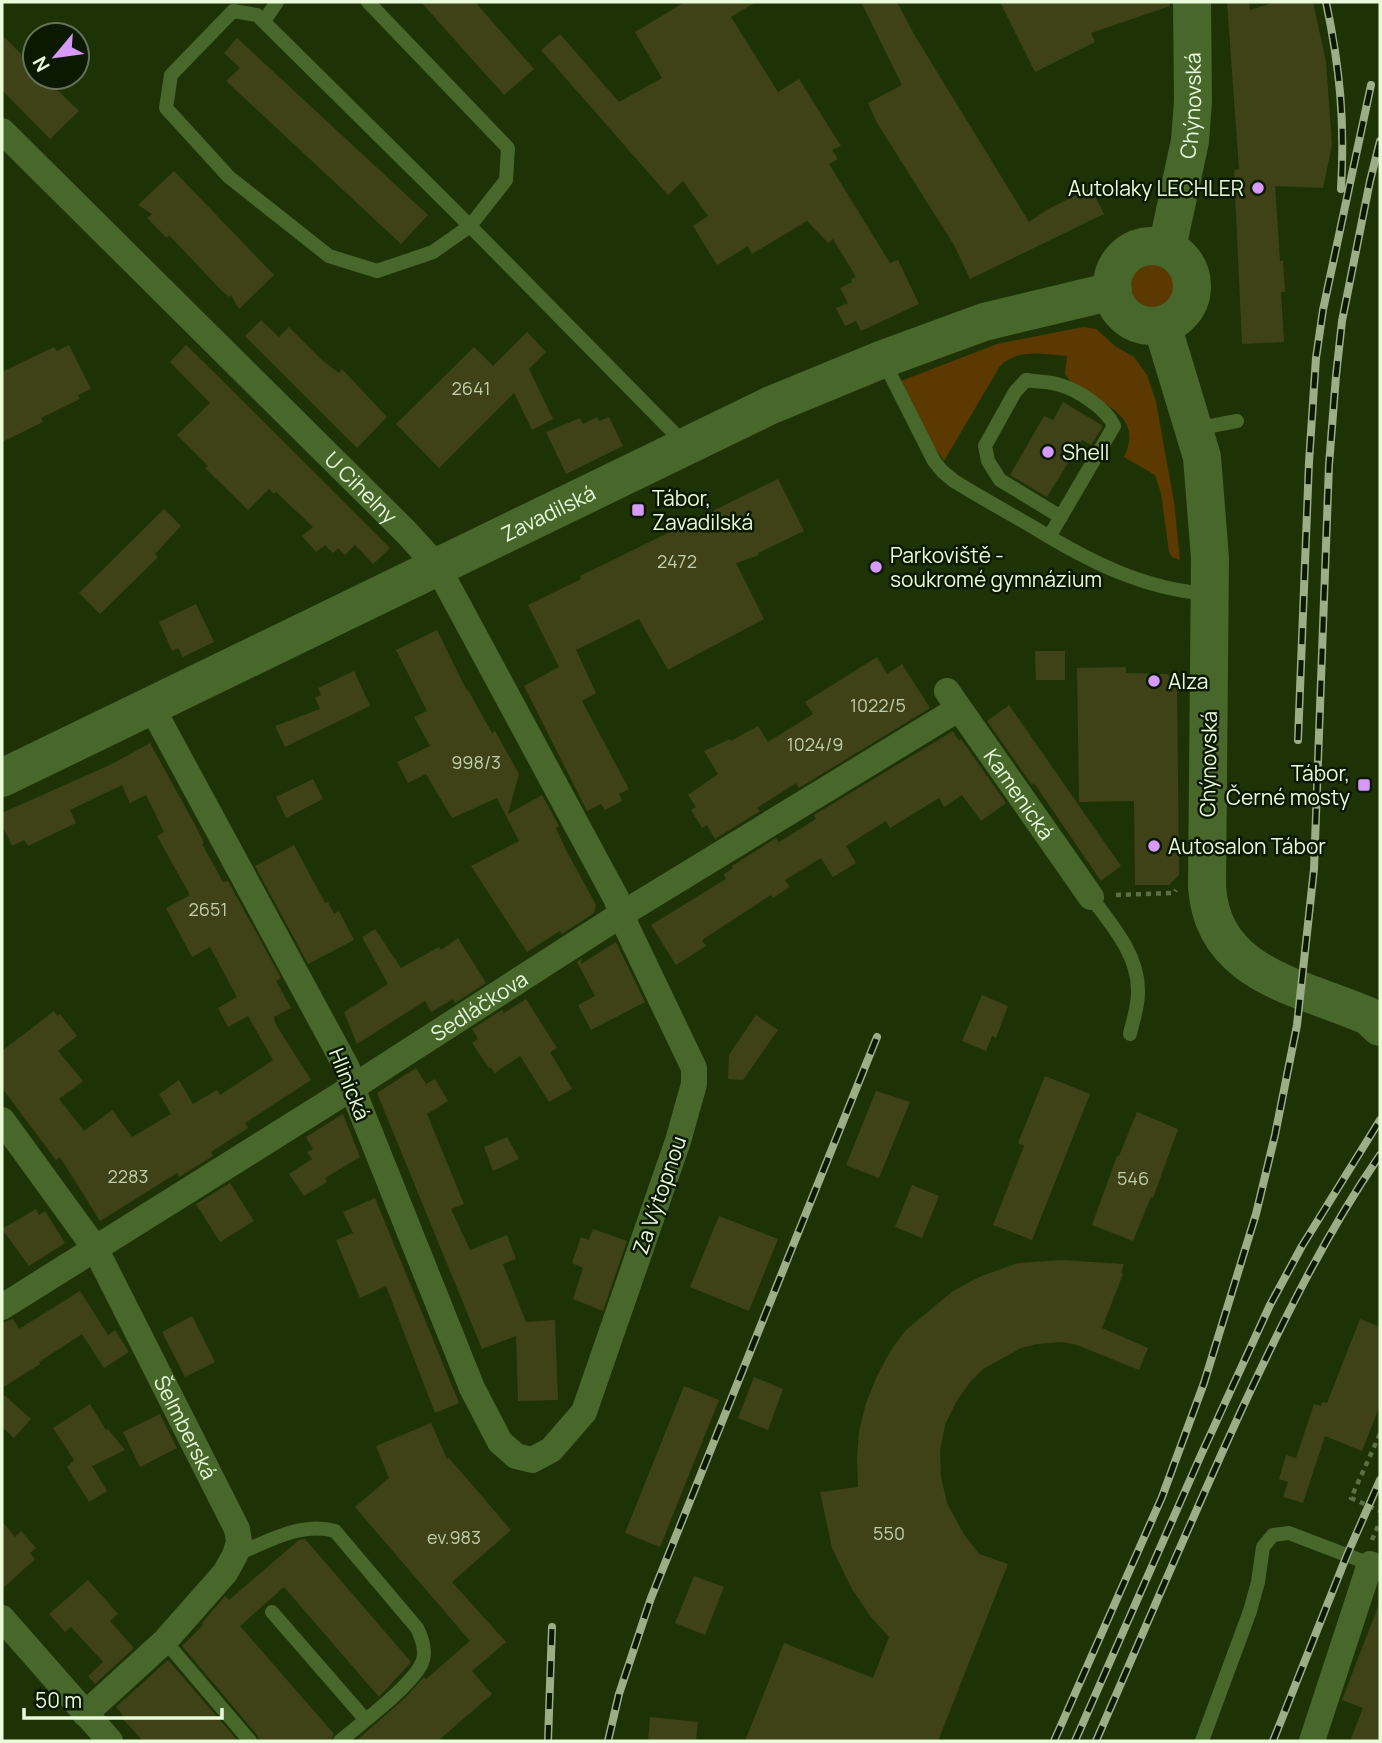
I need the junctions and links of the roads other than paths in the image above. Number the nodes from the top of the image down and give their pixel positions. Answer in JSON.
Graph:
{"nodes":[{"id":1,"x":277,"y":2,"type":"edge"},
{"id":2,"x":368,"y":2,"type":"edge"},
{"id":3,"x":1192,"y":2,"type":"edge"},
{"id":4,"x":264,"y":21,"type":"junction"},
{"id":5,"x":2,"y":131,"type":"edge"},
{"id":6,"x":470,"y":226,"type":"junction"},
{"id":7,"x":1167,"y":248,"type":"junction"},
{"id":8,"x":1112,"y":291,"type":"junction"},
{"id":9,"x":1162,"y":325,"type":"junction"},
{"id":10,"x":883,"y":359,"type":"junction"},
{"id":11,"x":1237,"y":421,"type":"dead end"},
{"id":12,"x":1194,"y":430,"type":"junction"},
{"id":13,"x":686,"y":445,"type":"junction"},
{"id":14,"x":1061,"y":517,"type":"junction"},
{"id":15,"x":1049,"y":537,"type":"junction"},
{"id":16,"x":437,"y":566,"type":"junction"},
{"id":17,"x":1209,"y":594,"type":"junction"},
{"id":18,"x":953,"y":700,"type":"joint"},
{"id":19,"x":151,"y":705,"type":"junction"},
{"id":20,"x":2,"y":778,"type":"edge"},
{"id":21,"x":1091,"y":897,"type":"joint"},
{"id":22,"x":622,"y":914,"type":"junction"},
{"id":23,"x":1380,"y":1027,"type":"edge"},
{"id":24,"x":1130,"y":1034,"type":"dead end"},
{"id":25,"x":353,"y":1087,"type":"junction"},
{"id":26,"x":2,"y":1120,"type":"edge"},
{"id":27,"x":95,"y":1248,"type":"junction"},
{"id":28,"x":2,"y":1307,"type":"edge"},
{"id":29,"x":532,"y":1460,"type":"joint"},
{"id":30,"x":235,"y":1555,"type":"junction"},
{"id":31,"x":1376,"y":1559,"type":"edge"},
{"id":32,"x":272,"y":1612,"type":"dead end"},
{"id":33,"x":2,"y":1618,"type":"edge"},
{"id":34,"x":165,"y":1641,"type":"junction"},
{"id":35,"x":85,"y":1714,"type":"junction"},
{"id":36,"x":365,"y":1719,"type":"junction"},
{"id":37,"x":110,"y":1741,"type":"edge"},
{"id":38,"x":250,"y":1741,"type":"edge"},
{"id":39,"x":340,"y":1741,"type":"edge"},
{"id":40,"x":1202,"y":1741,"type":"edge"},
{"id":41,"x":1312,"y":1741,"type":"edge"}],
"edges":[{"from":1,"to":4,"type":"lane"},
{"from":2,"to":6,"type":"lane"},
{"from":3,"to":7,"type":"main road","name":"Chýnovská"},
{"from":4,"to":6,"type":"lane"},
{"from":4,"to":6,"type":"lane"},
{"from":5,"to":16,"type":"street","name":"U Cihelny"},
{"from":6,"to":13,"type":"lane"},
{"from":7,"to":8,"type":"main road"},
{"from":7,"to":9,"type":"main road"},
{"from":8,"to":9,"type":"main road"},
{"from":8,"to":10,"type":"main road","name":"Zavadilská"},
{"from":9,"to":12,"type":"main road","name":"Chýnovská"},
{"from":10,"to":13,"type":"main road","name":"Zavadilská"},
{"from":10,"to":15,"type":"lane"},
{"from":11,"to":12,"type":"lane"},
{"from":12,"to":17,"type":"main road","name":"Chýnovská"},
{"from":13,"to":16,"type":"main road","name":"Zavadilská"},
{"from":14,"to":14,"type":"lane"},
{"from":14,"to":15,"type":"lane"},
{"from":15,"to":17,"type":"lane"},
{"from":16,"to":19,"type":"main road","name":"Zavadilská"},
{"from":16,"to":22,"type":"street","name":"U Cihelny"},
{"from":17,"to":23,"type":"main road","name":"Chýnovská"},
{"from":18,"to":21,"type":"street","name":"Kamenická"},
{"from":18,"to":22,"type":"street","name":"Sedláčkova"},
{"from":19,"to":20,"type":"main road","name":"Zavadilská"},
{"from":19,"to":25,"type":"street","name":"Hlinická"},
{"from":21,"to":24,"type":"lane"},
{"from":22,"to":25,"type":"street","name":"Sedláčkova"},
{"from":22,"to":29,"type":"street","name":"Za Výtopnou"},
{"from":25,"to":27,"type":"street","name":"Sedláčkova"},
{"from":25,"to":29,"type":"street","name":"Hlinická"},
{"from":26,"to":27,"type":"street","name":"Šelmberská"},
{"from":27,"to":28,"type":"street","name":"Sedláčkova"},
{"from":27,"to":30,"type":"street","name":"Šelmberská"},
{"from":30,"to":34,"type":"street"},
{"from":30,"to":36,"type":"lane"},
{"from":31,"to":40,"type":"lane"},
{"from":31,"to":41,"type":"street"},
{"from":32,"to":36,"type":"lane"},
{"from":33,"to":35,"type":"street"},
{"from":34,"to":35,"type":"street"},
{"from":34,"to":38,"type":"lane"},
{"from":35,"to":37,"type":"street"},
{"from":36,"to":39,"type":"lane"}]}
